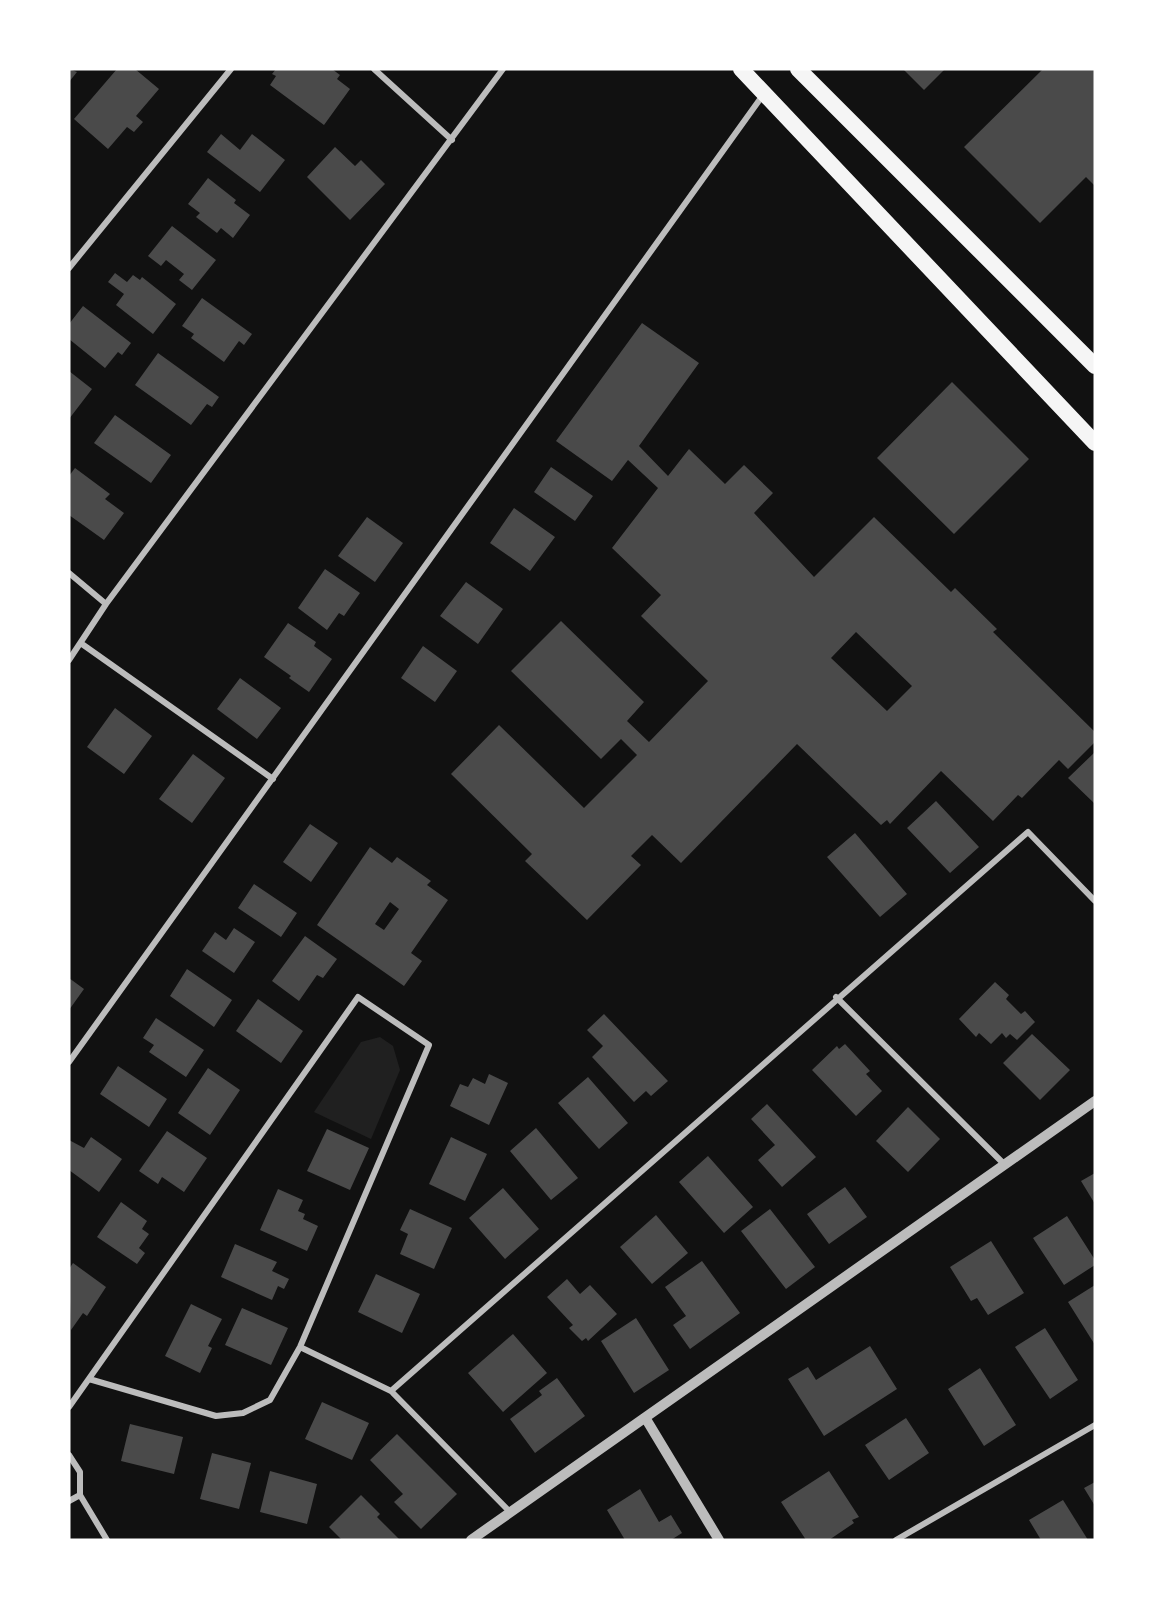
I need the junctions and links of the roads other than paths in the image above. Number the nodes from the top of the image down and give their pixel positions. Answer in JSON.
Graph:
{"nodes":[{"id":1,"x":231,"y":69,"type":"edge"},
{"id":2,"x":374,"y":69,"type":"edge"},
{"id":3,"x":503,"y":69,"type":"edge"},
{"id":4,"x":741,"y":69,"type":"edge"},
{"id":5,"x":800,"y":70,"type":"edge"},
{"id":6,"x":765,"y":93,"type":"junction"},
{"id":7,"x":452,"y":140,"type":"junction"},
{"id":8,"x":69,"y":268,"type":"edge"},
{"id":9,"x":1095,"y":366,"type":"edge"},
{"id":10,"x":1095,"y":443,"type":"edge"},
{"id":11,"x":69,"y":573,"type":"edge"},
{"id":12,"x":106,"y":604,"type":"junction"},
{"id":13,"x":82,"y":644,"type":"junction"},
{"id":14,"x":69,"y":660,"type":"edge"},
{"id":15,"x":273,"y":779,"type":"junction"},
{"id":16,"x":1095,"y":901,"type":"edge"},
{"id":17,"x":836,"y":997,"type":"junction"},
{"id":18,"x":69,"y":1062,"type":"edge"},
{"id":19,"x":1095,"y":1101,"type":"edge"},
{"id":20,"x":1003,"y":1164,"type":"junction"},
{"id":21,"x":300,"y":1347,"type":"junction"},
{"id":22,"x":89,"y":1379,"type":"junction"},
{"id":23,"x":391,"y":1391,"type":"junction"},
{"id":24,"x":69,"y":1407,"type":"edge"},
{"id":25,"x":646,"y":1419,"type":"junction"},
{"id":26,"x":1095,"y":1425,"type":"edge"},
{"id":27,"x":69,"y":1455,"type":"edge"},
{"id":28,"x":81,"y":1495,"type":"junction"},
{"id":29,"x":69,"y":1501,"type":"edge"},
{"id":30,"x":510,"y":1512,"type":"junction"},
{"id":31,"x":107,"y":1540,"type":"edge"},
{"id":32,"x":471,"y":1540,"type":"edge"},
{"id":33,"x":719,"y":1540,"type":"edge"},
{"id":34,"x":896,"y":1540,"type":"edge"}],
"edges":[{"from":1,"to":8,"type":"street"},
{"from":2,"to":7,"type":"street"},
{"from":3,"to":7,"type":"street"},
{"from":4,"to":6,"type":"highway"},
{"from":5,"to":9,"type":"highway"},
{"from":6,"to":10,"type":"highway"},
{"from":6,"to":15,"type":"street"},
{"from":7,"to":12,"type":"street"},
{"from":11,"to":12,"type":"street"},
{"from":12,"to":13,"type":"street"},
{"from":13,"to":14,"type":"street"},
{"from":13,"to":15,"type":"street"},
{"from":15,"to":18,"type":"street"},
{"from":16,"to":17,"type":"street"},
{"from":17,"to":20,"type":"street"},
{"from":17,"to":23,"type":"street"},
{"from":19,"to":20,"type":"street"},
{"from":20,"to":25,"type":"street"},
{"from":21,"to":22,"type":"street"},
{"from":21,"to":22,"type":"street"},
{"from":21,"to":23,"type":"street"},
{"from":22,"to":24,"type":"street"},
{"from":23,"to":30,"type":"street"},
{"from":25,"to":30,"type":"street"},
{"from":25,"to":33,"type":"street"},
{"from":26,"to":34,"type":"street"},
{"from":27,"to":28,"type":"street"},
{"from":28,"to":29,"type":"street"},
{"from":28,"to":31,"type":"street"},
{"from":30,"to":32,"type":"street"}]}
